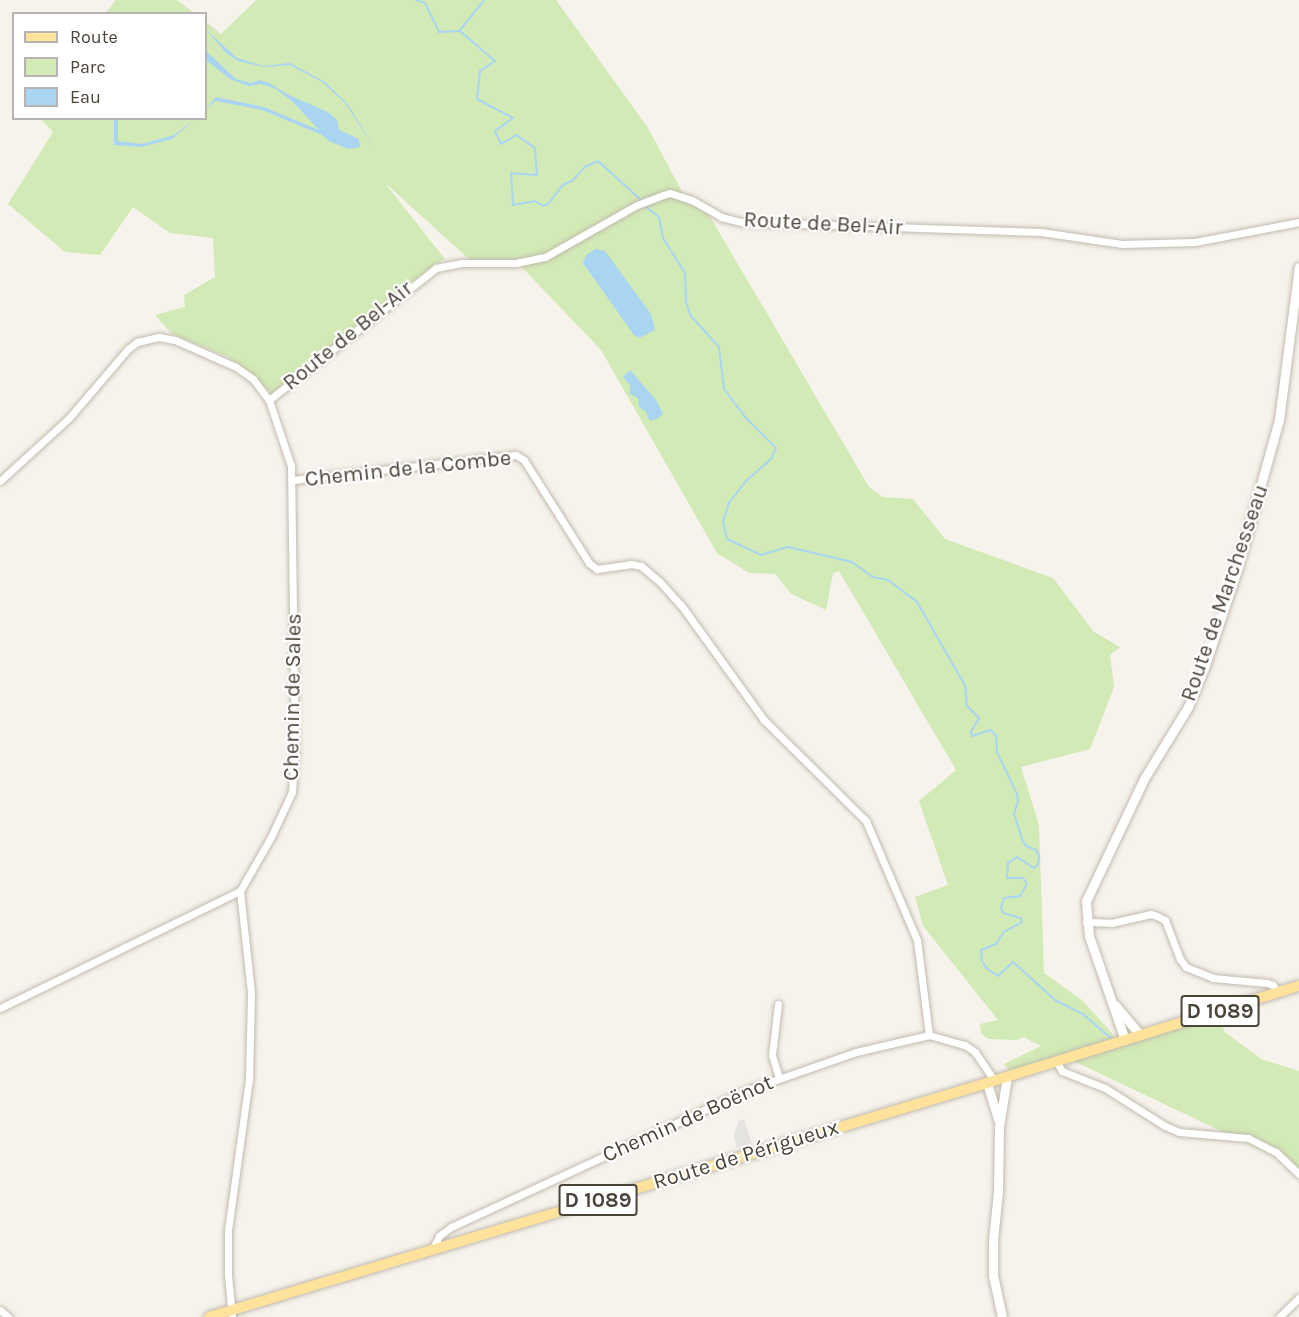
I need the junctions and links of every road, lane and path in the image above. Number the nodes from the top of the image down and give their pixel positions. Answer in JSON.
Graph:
{"nodes":[{"id":1,"x":1299,"y":222,"type":"edge"},
{"id":2,"x":1299,"y":267,"type":"edge"},
{"id":3,"x":269,"y":400,"type":"junction"},
{"id":4,"x":293,"y":480,"type":"junction"},
{"id":5,"x":0,"y":481,"type":"edge"},
{"id":6,"x":240,"y":891,"type":"junction"},
{"id":7,"x":1086,"y":922,"type":"junction"},
{"id":8,"x":1299,"y":986,"type":"edge"},
{"id":9,"x":1278,"y":993,"type":"junction"},
{"id":10,"x":1112,"y":1001,"type":"junction"},
{"id":11,"x":778,"y":1004,"type":"dead end"},
{"id":12,"x":0,"y":1008,"type":"edge"},
{"id":13,"x":929,"y":1035,"type":"junction"},
{"id":14,"x":1140,"y":1035,"type":"junction"},
{"id":15,"x":1117,"y":1042,"type":"junction"},
{"id":16,"x":1056,"y":1061,"type":"junction"},
{"id":17,"x":1007,"y":1077,"type":"junction"},
{"id":18,"x":779,"y":1078,"type":"junction"},
{"id":19,"x":991,"y":1082,"type":"junction"},
{"id":20,"x":999,"y":1127,"type":"junction"},
{"id":21,"x":1299,"y":1174,"type":"edge"},
{"id":22,"x":432,"y":1250,"type":"junction"},
{"id":23,"x":1299,"y":1298,"type":"edge"},
{"id":24,"x":0,"y":1310,"type":"edge"},
{"id":25,"x":232,"y":1314,"type":"edge"},
{"id":26,"x":8,"y":1317,"type":"edge"},
{"id":27,"x":209,"y":1317,"type":"edge"},
{"id":28,"x":1002,"y":1317,"type":"edge"},
{"id":29,"x":1279,"y":1317,"type":"edge"}],
"edges":[{"from":1,"to":3,"type":"street","name":"Route de Bel-Air"},
{"from":2,"to":7,"type":"street","name":"Route de Marchesseau"},
{"from":3,"to":4,"type":"street","name":"Chemin de Sales"},
{"from":3,"to":5,"type":"street","name":"Chemin de Sales"},
{"from":4,"to":6,"type":"street","name":"Chemin de Sales"},
{"from":4,"to":13,"type":"street","name":"Chemin de la Combe"},
{"from":6,"to":12,"type":"street"},
{"from":6,"to":25,"type":"street"},
{"from":7,"to":9,"type":"street"},
{"from":7,"to":10,"type":"street","name":"Route de Marchesseau"},
{"from":8,"to":9,"type":"main road","number":"D 1089"},
{"from":9,"to":14,"type":"main road","number":"D 1089"},
{"from":10,"to":14,"type":"street"},
{"from":10,"to":15,"type":"street","name":"Route de Marchesseau"},
{"from":11,"to":18,"type":"street"},
{"from":13,"to":18,"type":"street","name":"Chemin de Boënot"},
{"from":13,"to":19,"type":"street"},
{"from":14,"to":15,"type":"main road","number":"D 1089"},
{"from":15,"to":16,"type":"main road","number":"D 1089"},
{"from":16,"to":17,"type":"main road","number":"D 1089"},
{"from":16,"to":21,"type":"street"},
{"from":17,"to":19,"type":"main road","name":"Route de Périgueux","number":"D 1089"},
{"from":17,"to":20,"type":"street"},
{"from":18,"to":22,"type":"street","name":"Chemin de Boënot"},
{"from":19,"to":20,"type":"street"},
{"from":19,"to":22,"type":"main road","name":"Route de Périgueux","number":"D 1089"},
{"from":20,"to":28,"type":"street"},
{"from":22,"to":25,"type":"main road","name":"Route de Périgueux","number":"D 1089"},
{"from":23,"to":29,"type":"street"},
{"from":24,"to":26,"type":"street"},
{"from":25,"to":27,"type":"main road","name":"Route de Périgueux","number":"D 1089"}]}
